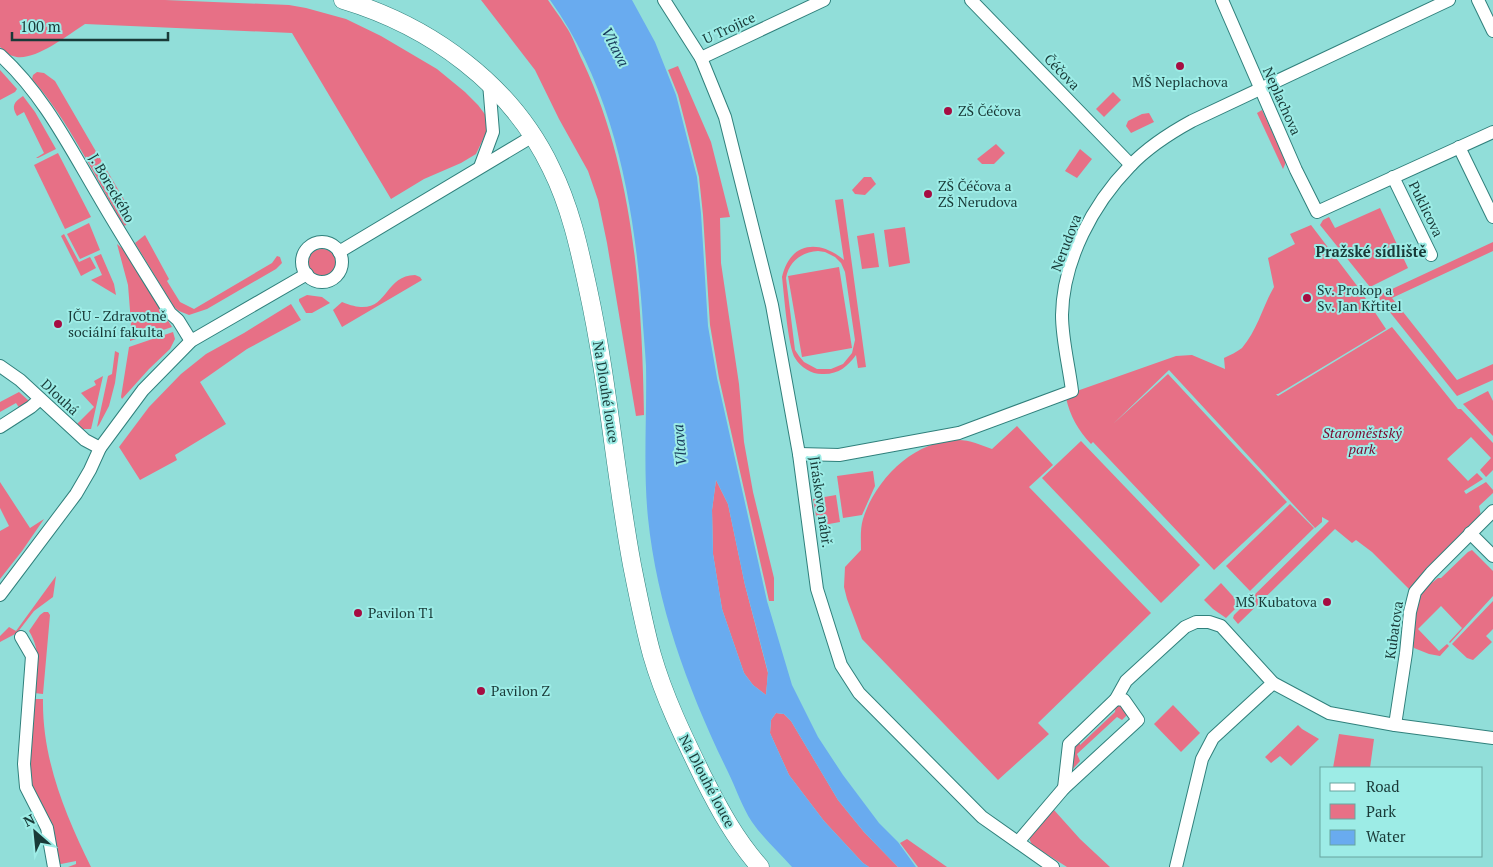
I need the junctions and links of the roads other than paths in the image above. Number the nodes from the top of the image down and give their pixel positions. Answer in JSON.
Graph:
{"nodes":[{"id":1,"x":343,"y":0,"type":"edge"},
{"id":2,"x":664,"y":0,"type":"edge"},
{"id":3,"x":824,"y":0,"type":"edge"},
{"id":4,"x":971,"y":0,"type":"edge"},
{"id":5,"x":1222,"y":0,"type":"edge"},
{"id":6,"x":1448,"y":0,"type":"edge"},
{"id":7,"x":1478,"y":0,"type":"edge"},
{"id":8,"x":1493,"y":32,"type":"edge"},
{"id":9,"x":0,"y":55,"type":"edge"},
{"id":10,"x":701,"y":58,"type":"junction"},
{"id":11,"x":489,"y":83,"type":"junction"},
{"id":12,"x":1260,"y":88,"type":"junction"},
{"id":13,"x":1493,"y":132,"type":"edge"},
{"id":14,"x":533,"y":136,"type":"junction"},
{"id":15,"x":1459,"y":147,"type":"junction"},
{"id":16,"x":1131,"y":165,"type":"junction"},
{"id":17,"x":480,"y":167,"type":"junction"},
{"id":18,"x":1393,"y":177,"type":"junction"},
{"id":19,"x":1317,"y":212,"type":"joint"},
{"id":20,"x":1493,"y":216,"type":"edge"},
{"id":21,"x":339,"y":252,"type":"junction"},
{"id":22,"x":1431,"y":255,"type":"dead end"},
{"id":23,"x":307,"y":274,"type":"junction"},
{"id":24,"x":190,"y":341,"type":"junction"},
{"id":25,"x":0,"y":366,"type":"edge"},
{"id":26,"x":40,"y":399,"type":"junction"},
{"id":27,"x":0,"y":427,"type":"edge"},
{"id":28,"x":100,"y":448,"type":"junction"},
{"id":29,"x":800,"y":454,"type":"junction"},
{"id":30,"x":1493,"y":511,"type":"edge"},
{"id":31,"x":1470,"y":533,"type":"junction"},
{"id":32,"x":1493,"y":556,"type":"edge"},
{"id":33,"x":0,"y":595,"type":"edge"},
{"id":34,"x":20,"y":637,"type":"dead end"},
{"id":35,"x":1273,"y":683,"type":"junction"},
{"id":36,"x":1116,"y":699,"type":"junction"},
{"id":37,"x":1395,"y":725,"type":"junction"},
{"id":38,"x":1493,"y":738,"type":"edge"},
{"id":39,"x":1064,"y":788,"type":"junction"},
{"id":40,"x":1018,"y":842,"type":"junction"},
{"id":41,"x":54,"y":867,"type":"edge"},
{"id":42,"x":760,"y":867,"type":"edge"},
{"id":43,"x":1053,"y":867,"type":"edge"},
{"id":44,"x":1176,"y":867,"type":"edge"}],
"edges":[{"from":1,"to":11,"type":"main road","name":"Na Dlouhé louce"},
{"from":2,"to":10,"type":"street","name":"Jiráskovo nábř."},
{"from":3,"to":10,"type":"street","name":"U Trojice"},
{"from":4,"to":16,"type":"street","name":"Čéčova"},
{"from":5,"to":12,"type":"street","name":"Neplachova"},
{"from":6,"to":12,"type":"street","name":"Nerudova"},
{"from":7,"to":8,"type":"street"},
{"from":9,"to":24,"type":"street","name":"J. Boreckého"},
{"from":10,"to":29,"type":"street","name":"Jiráskovo nábř."},
{"from":11,"to":14,"type":"main road","name":"Na Dlouhé louce"},
{"from":11,"to":17,"type":"street"},
{"from":12,"to":16,"type":"street","name":"Nerudova"},
{"from":12,"to":19,"type":"street","name":"Neplachova"},
{"from":13,"to":15,"type":"street","name":"Puklicova"},
{"from":14,"to":17,"type":"street"},
{"from":14,"to":42,"type":"main road","name":"Na Dlouhé louce"},
{"from":15,"to":18,"type":"street","name":"Puklicova"},
{"from":15,"to":20,"type":"street"},
{"from":16,"to":29,"type":"street","name":"Nerudova"},
{"from":17,"to":21,"type":"street"},
{"from":18,"to":19,"type":"street","name":"Puklicova"},
{"from":18,"to":22,"type":"street","name":"Puklicova"},
{"from":21,"to":23,"type":"street"},
{"from":21,"to":23,"type":"street"},
{"from":23,"to":24,"type":"street"},
{"from":24,"to":28,"type":"street"},
{"from":25,"to":26,"type":"street","name":"Dlouhá"},
{"from":26,"to":27,"type":"street"},
{"from":26,"to":28,"type":"street","name":"Dlouhá"},
{"from":28,"to":33,"type":"street"},
{"from":29,"to":40,"type":"street","name":"Jiráskovo nábř."},
{"from":30,"to":31,"type":"street","name":"Kubatova"},
{"from":31,"to":32,"type":"street"},
{"from":31,"to":37,"type":"street","name":"Kubatova"},
{"from":34,"to":41,"type":"street"},
{"from":35,"to":36,"type":"street"},
{"from":35,"to":37,"type":"street"},
{"from":35,"to":44,"type":"street"},
{"from":36,"to":39,"type":"street"},
{"from":36,"to":39,"type":"street"},
{"from":37,"to":38,"type":"street"},
{"from":39,"to":40,"type":"street"},
{"from":40,"to":43,"type":"street","name":"Jiráskovo nábř."}]}
